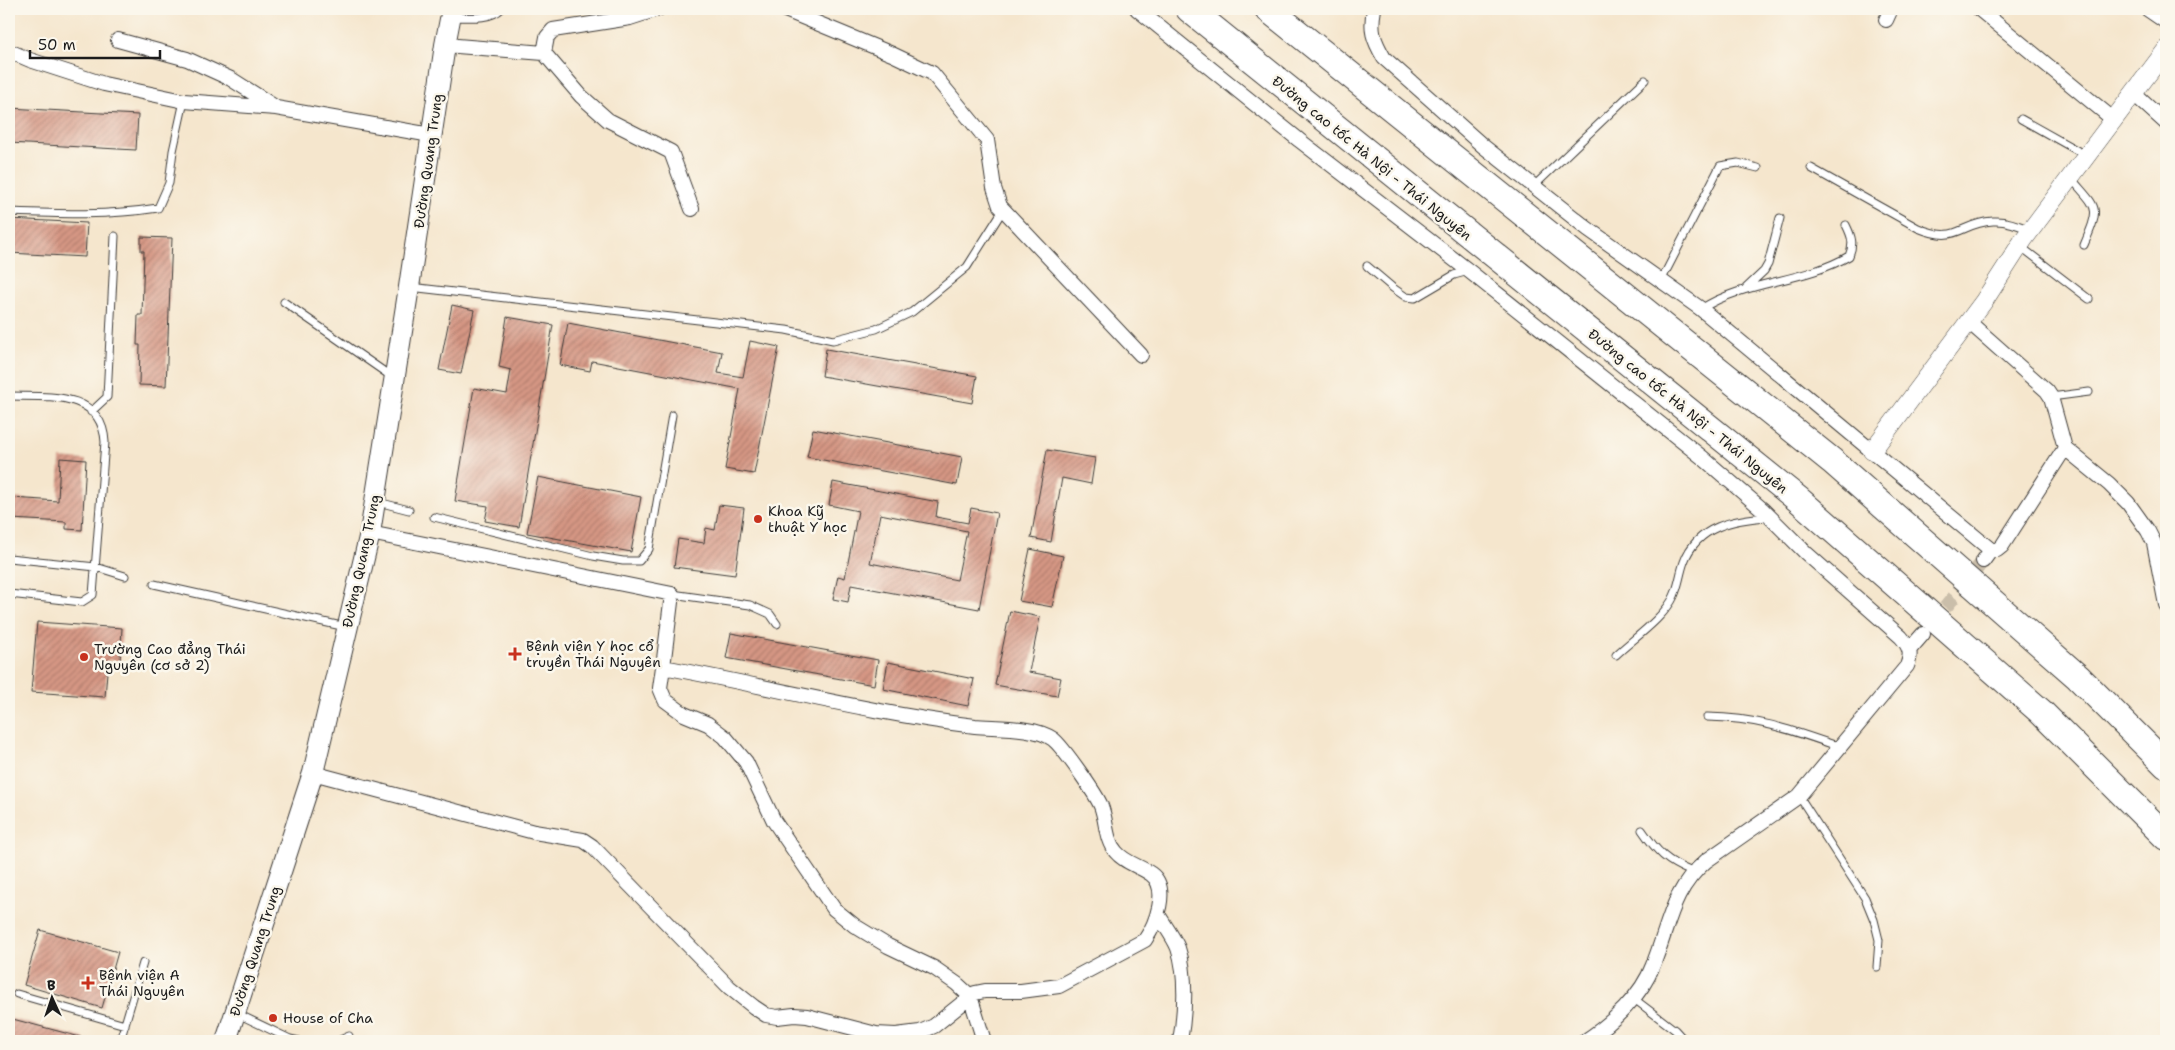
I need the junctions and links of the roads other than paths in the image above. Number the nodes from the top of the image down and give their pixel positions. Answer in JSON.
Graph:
{"nodes":[{"id":1,"x":501,"y":9,"type":"edge"},
{"id":2,"x":658,"y":9,"type":"edge"},
{"id":3,"x":783,"y":9,"type":"edge"},
{"id":4,"x":1137,"y":9,"type":"edge"},
{"id":5,"x":1189,"y":9,"type":"edge"},
{"id":6,"x":1268,"y":9,"type":"edge"},
{"id":7,"x":1374,"y":9,"type":"edge"},
{"id":8,"x":1980,"y":9,"type":"edge"},
{"id":9,"x":2147,"y":9,"type":"edge"},
{"id":10,"x":452,"y":13,"type":"edge"},
{"id":11,"x":2166,"y":22,"type":"edge"},
{"id":12,"x":118,"y":40,"type":"dead end"},
{"id":13,"x":445,"y":45,"type":"junction"},
{"id":14,"x":2166,"y":50,"type":"edge"},
{"id":15,"x":9,"y":51,"type":"edge"},
{"id":16,"x":544,"y":53,"type":"junction"},
{"id":17,"x":1645,"y":80,"type":"dead end"},
{"id":18,"x":2133,"y":93,"type":"junction"},
{"id":19,"x":184,"y":101,"type":"junction"},
{"id":20,"x":276,"y":108,"type":"junction"},
{"id":21,"x":2021,"y":119,"type":"dead end"},
{"id":22,"x":2114,"y":120,"type":"junction"},
{"id":23,"x":2166,"y":123,"type":"edge"},
{"id":24,"x":431,"y":135,"type":"junction"},
{"id":25,"x":2087,"y":157,"type":"junction"},
{"id":26,"x":1758,"y":168,"type":"dead end"},
{"id":27,"x":1811,"y":168,"type":"dead end"},
{"id":28,"x":2071,"y":178,"type":"junction"},
{"id":29,"x":1535,"y":185,"type":"junction"},
{"id":30,"x":692,"y":209,"type":"dead end"},
{"id":31,"x":1003,"y":210,"type":"junction"},
{"id":32,"x":9,"y":212,"type":"edge"},
{"id":33,"x":1780,"y":218,"type":"dead end"},
{"id":34,"x":1846,"y":225,"type":"dead end"},
{"id":35,"x":2031,"y":230,"type":"junction"},
{"id":36,"x":115,"y":236,"type":"dead end"},
{"id":37,"x":2084,"y":245,"type":"dead end"},
{"id":38,"x":2019,"y":246,"type":"junction"},
{"id":39,"x":1367,"y":266,"type":"dead end"},
{"id":40,"x":1469,"y":271,"type":"junction"},
{"id":41,"x":1661,"y":281,"type":"junction"},
{"id":42,"x":409,"y":288,"type":"junction"},
{"id":43,"x":1746,"y":288,"type":"junction"},
{"id":44,"x":2089,"y":298,"type":"dead end"},
{"id":45,"x":284,"y":302,"type":"dead end"},
{"id":46,"x":1701,"y":309,"type":"junction"},
{"id":47,"x":1969,"y":322,"type":"junction"},
{"id":48,"x":1141,"y":355,"type":"dead end"},
{"id":49,"x":394,"y":378,"type":"junction"},
{"id":50,"x":2089,"y":392,"type":"dead end"},
{"id":51,"x":9,"y":396,"type":"edge"},
{"id":52,"x":2051,"y":397,"type":"junction"},
{"id":53,"x":91,"y":412,"type":"junction"},
{"id":54,"x":672,"y":415,"type":"dead end"},
{"id":55,"x":2065,"y":448,"type":"junction"},
{"id":56,"x":1872,"y":451,"type":"junction"},
{"id":57,"x":375,"y":501,"type":"junction"},
{"id":58,"x":409,"y":510,"type":"dead end"},
{"id":59,"x":1770,"y":517,"type":"junction"},
{"id":60,"x":434,"y":518,"type":"dead end"},
{"id":61,"x":370,"y":533,"type":"junction"},
{"id":62,"x":1991,"y":550,"type":"junction"},
{"id":63,"x":9,"y":558,"type":"edge"},
{"id":64,"x":1983,"y":561,"type":"tunnel mouth"},
{"id":65,"x":96,"y":567,"type":"junction"},
{"id":66,"x":125,"y":576,"type":"dead end"},
{"id":67,"x":154,"y":584,"type":"dead end"},
{"id":68,"x":9,"y":594,"type":"edge"},
{"id":69,"x":672,"y":594,"type":"junction"},
{"id":70,"x":2166,"y":605,"type":"edge"},
{"id":71,"x":777,"y":624,"type":"dead end"},
{"id":72,"x":346,"y":628,"type":"junction"},
{"id":73,"x":1923,"y":634,"type":"tunnel mouth"},
{"id":74,"x":1910,"y":649,"type":"junction"},
{"id":75,"x":1616,"y":656,"type":"dead end"},
{"id":76,"x":663,"y":666,"type":"junction"},
{"id":77,"x":1707,"y":717,"type":"dead end"},
{"id":78,"x":1840,"y":747,"type":"junction"},
{"id":79,"x":2166,"y":765,"type":"edge"},
{"id":80,"x":313,"y":773,"type":"junction"},
{"id":81,"x":1799,"y":796,"type":"junction"},
{"id":82,"x":1642,"y":830,"type":"dead end"},
{"id":83,"x":2166,"y":837,"type":"edge"},
{"id":84,"x":1692,"y":872,"type":"junction"},
{"id":85,"x":1158,"y":914,"type":"junction"},
{"id":86,"x":144,"y":963,"type":"dead end"},
{"id":87,"x":1876,"y":967,"type":"dead end"},
{"id":88,"x":17,"y":994,"type":"dead end"},
{"id":89,"x":970,"y":996,"type":"junction"},
{"id":90,"x":1633,"y":998,"type":"junction"},
{"id":91,"x":235,"y":1012,"type":"junction"},
{"id":92,"x":125,"y":1025,"type":"junction"},
{"id":93,"x":856,"y":1035,"type":"edge"},
{"id":94,"x":349,"y":1036,"type":"dead end"},
{"id":95,"x":120,"y":1041,"type":"edge"},
{"id":96,"x":226,"y":1041,"type":"edge"},
{"id":97,"x":299,"y":1041,"type":"edge"},
{"id":98,"x":338,"y":1041,"type":"edge"},
{"id":99,"x":984,"y":1041,"type":"edge"},
{"id":100,"x":1180,"y":1041,"type":"edge"},
{"id":101,"x":1585,"y":1041,"type":"edge"},
{"id":102,"x":1685,"y":1041,"type":"edge"}],
"edges":[{"from":1,"to":10,"type":"lane"},
{"from":2,"to":16,"type":"street"},
{"from":3,"to":31,"type":"street"},
{"from":4,"to":40,"type":"street"},
{"from":5,"to":83,"type":"highway","name":"Đường cao tốc Hà Nội - Thái Nguyên"},
{"from":6,"to":79,"type":"highway"},
{"from":7,"to":29,"type":"street"},
{"from":8,"to":22,"type":"street"},
{"from":9,"to":11,"type":"street"},
{"from":10,"to":13,"type":"main road","name":"Đường Quang Trung"},
{"from":12,"to":20,"type":"street"},
{"from":13,"to":16,"type":"street"},
{"from":13,"to":24,"type":"main road","name":"Đường Quang Trung"},
{"from":14,"to":18,"type":"street"},
{"from":15,"to":19,"type":"street"},
{"from":16,"to":30,"type":"street"},
{"from":17,"to":29,"type":"lane"},
{"from":18,"to":22,"type":"street"},
{"from":18,"to":23,"type":"street"},
{"from":19,"to":20,"type":"street"},
{"from":19,"to":32,"type":"lane"},
{"from":20,"to":24,"type":"street"},
{"from":21,"to":25,"type":"lane"},
{"from":22,"to":25,"type":"street"},
{"from":24,"to":42,"type":"main road","name":"Đường Quang Trung"},
{"from":25,"to":28,"type":"street"},
{"from":26,"to":41,"type":"lane"},
{"from":27,"to":35,"type":"lane"},
{"from":28,"to":35,"type":"street"},
{"from":28,"to":37,"type":"lane"},
{"from":29,"to":41,"type":"street"},
{"from":31,"to":42,"type":"lane"},
{"from":31,"to":48,"type":"street"},
{"from":33,"to":43,"type":"lane"},
{"from":34,"to":43,"type":"lane"},
{"from":35,"to":38,"type":"street"},
{"from":36,"to":53,"type":"lane"},
{"from":38,"to":44,"type":"lane"},
{"from":38,"to":47,"type":"street"},
{"from":39,"to":40,"type":"lane"},
{"from":40,"to":59,"type":"street"},
{"from":41,"to":46,"type":"street"},
{"from":42,"to":49,"type":"main road","name":"Đường Quang Trung"},
{"from":43,"to":46,"type":"lane"},
{"from":45,"to":49,"type":"lane"},
{"from":46,"to":56,"type":"street"},
{"from":47,"to":52,"type":"street"},
{"from":47,"to":56,"type":"street"},
{"from":49,"to":57,"type":"main road","name":"Đường Quang Trung"},
{"from":50,"to":52,"type":"lane"},
{"from":51,"to":53,"type":"lane"},
{"from":52,"to":55,"type":"street"},
{"from":53,"to":65,"type":"lane"},
{"from":54,"to":60,"type":"lane"},
{"from":55,"to":62,"type":"street"},
{"from":55,"to":70,"type":"street"},
{"from":56,"to":62,"type":"street"},
{"from":57,"to":58,"type":"lane"},
{"from":57,"to":61,"type":"main road","name":"Đường Quang Trung"},
{"from":59,"to":74,"type":"street"},
{"from":59,"to":75,"type":"lane"},
{"from":61,"to":69,"type":"street"},
{"from":61,"to":72,"type":"main road","name":"Đường Quang Trung"},
{"from":62,"to":64,"type":"street"},
{"from":63,"to":65,"type":"lane"},
{"from":65,"to":66,"type":"lane"},
{"from":65,"to":68,"type":"lane"},
{"from":67,"to":72,"type":"lane"},
{"from":69,"to":71,"type":"lane"},
{"from":69,"to":76,"type":"street"},
{"from":72,"to":80,"type":"main road","name":"Đường Quang Trung"},
{"from":73,"to":74,"type":"street"},
{"from":74,"to":78,"type":"street"},
{"from":76,"to":85,"type":"street"},
{"from":76,"to":89,"type":"street"},
{"from":77,"to":78,"type":"lane"},
{"from":78,"to":81,"type":"street"},
{"from":80,"to":91,"type":"main road","name":"Đường Quang Trung"},
{"from":80,"to":93,"type":"street"},
{"from":81,"to":84,"type":"street"},
{"from":81,"to":87,"type":"lane"},
{"from":82,"to":84,"type":"lane"},
{"from":84,"to":90,"type":"street"},
{"from":85,"to":89,"type":"street"},
{"from":85,"to":100,"type":"street"},
{"from":86,"to":92,"type":"lane"},
{"from":88,"to":92,"type":"lane"},
{"from":89,"to":93,"type":"street"},
{"from":89,"to":99,"type":"street"},
{"from":90,"to":101,"type":"street"},
{"from":90,"to":102,"type":"lane"},
{"from":91,"to":96,"type":"main road","name":"Đường Quang Trung"},
{"from":91,"to":97,"type":"lane"},
{"from":92,"to":95,"type":"lane"},
{"from":94,"to":98,"type":"lane"}]}
